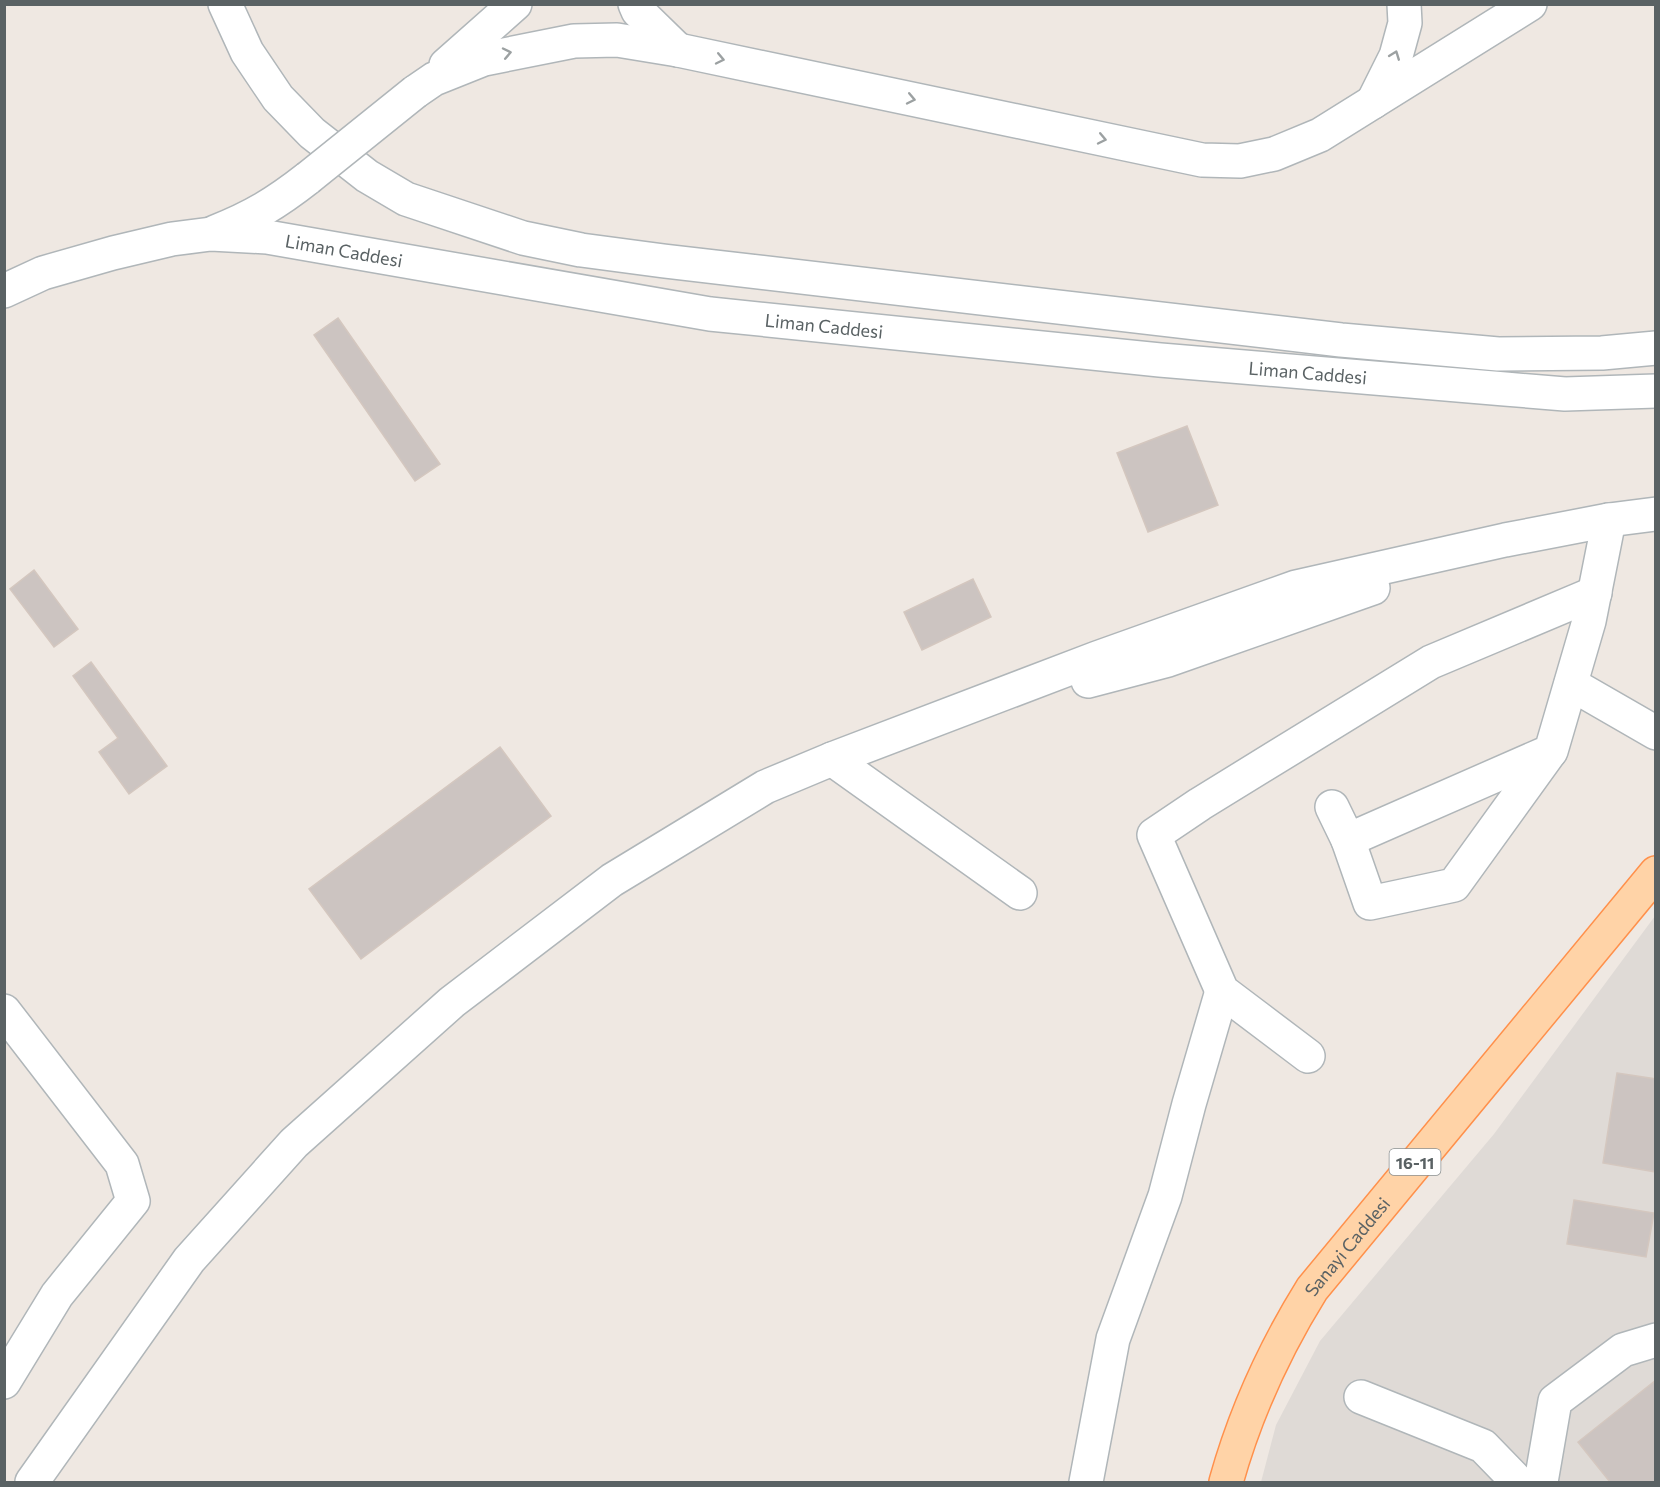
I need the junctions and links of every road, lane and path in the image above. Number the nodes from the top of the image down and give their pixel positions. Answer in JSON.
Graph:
{"nodes":[{"id":1,"x":225,"y":4,"type":"edge"},
{"id":2,"x":515,"y":4,"type":"edge"},
{"id":3,"x":635,"y":4,"type":"edge"},
{"id":4,"x":1404,"y":4,"type":"edge"},
{"id":5,"x":1530,"y":4,"type":"edge"},
{"id":6,"x":678,"y":50,"type":"junction"},
{"id":7,"x":415,"y":92,"type":"junction"},
{"id":8,"x":1372,"y":102,"type":"junction"},
{"id":9,"x":211,"y":234,"type":"junction"},
{"id":10,"x":4,"y":291,"type":"edge"},
{"id":11,"x":1656,"y":348,"type":"edge"},
{"id":12,"x":1656,"y":391,"type":"edge"},
{"id":13,"x":1656,"y":514,"type":"edge"},
{"id":14,"x":1609,"y":519,"type":"junction"},
{"id":15,"x":1505,"y":540,"type":"junction"},
{"id":16,"x":1595,"y":593,"type":"junction"},
{"id":17,"x":1571,"y":684,"type":"junction"},
{"id":18,"x":955,"y":712,"type":"junction"},
{"id":19,"x":1656,"y":733,"type":"edge"},
{"id":20,"x":1551,"y":751,"type":"junction"},
{"id":21,"x":832,"y":759,"type":"junction"},
{"id":22,"x":1332,"y":807,"type":"dead end"},
{"id":23,"x":1348,"y":840,"type":"junction"},
{"id":24,"x":1656,"y":873,"type":"edge"},
{"id":25,"x":1020,"y":893,"type":"dead end"},
{"id":26,"x":1222,"y":992,"type":"junction"},
{"id":27,"x":4,"y":1011,"type":"edge"},
{"id":28,"x":1308,"y":1056,"type":"dead end"},
{"id":29,"x":1656,"y":1340,"type":"edge"},
{"id":30,"x":4,"y":1382,"type":"edge"},
{"id":31,"x":1361,"y":1397,"type":"dead end"},
{"id":32,"x":32,"y":1482,"type":"edge"},
{"id":33,"x":1086,"y":1482,"type":"edge"},
{"id":34,"x":1226,"y":1482,"type":"edge"},
{"id":35,"x":1518,"y":1482,"type":"edge"},
{"id":36,"x":1541,"y":1482,"type":"edge"}],
"edges":[{"from":1,"to":11,"type":"street"},
{"from":2,"to":7,"type":"street"},
{"from":3,"to":6,"type":"street"},
{"from":8,"to":4,"type":"street","one_way":true},
{"from":5,"to":8,"type":"street"},
{"from":7,"to":6,"type":"street","one_way":true},
{"from":6,"to":8,"type":"street","one_way":true},
{"from":7,"to":9,"type":"street","bridge":true},
{"from":9,"to":10,"type":"street","name":"Liman Caddesi"},
{"from":9,"to":12,"type":"street","name":"Liman Caddesi"},
{"from":13,"to":14,"type":"street"},
{"from":14,"to":15,"type":"street"},
{"from":14,"to":16,"type":"street"},
{"from":15,"to":18,"type":"street"},
{"from":15,"to":18,"type":"street"},
{"from":16,"to":17,"type":"street"},
{"from":16,"to":26,"type":"street"},
{"from":17,"to":19,"type":"street"},
{"from":17,"to":20,"type":"street"},
{"from":18,"to":21,"type":"street"},
{"from":20,"to":23,"type":"street"},
{"from":20,"to":23,"type":"street"},
{"from":21,"to":25,"type":"street"},
{"from":21,"to":32,"type":"street"},
{"from":22,"to":23,"type":"street"},
{"from":24,"to":34,"type":"main road","name":"Sanayi Caddesi","number":"16-11"},
{"from":26,"to":28,"type":"street"},
{"from":26,"to":33,"type":"street"},
{"from":27,"to":30,"type":"street"},
{"from":29,"to":36,"type":"street"},
{"from":31,"to":35,"type":"street"}]}
